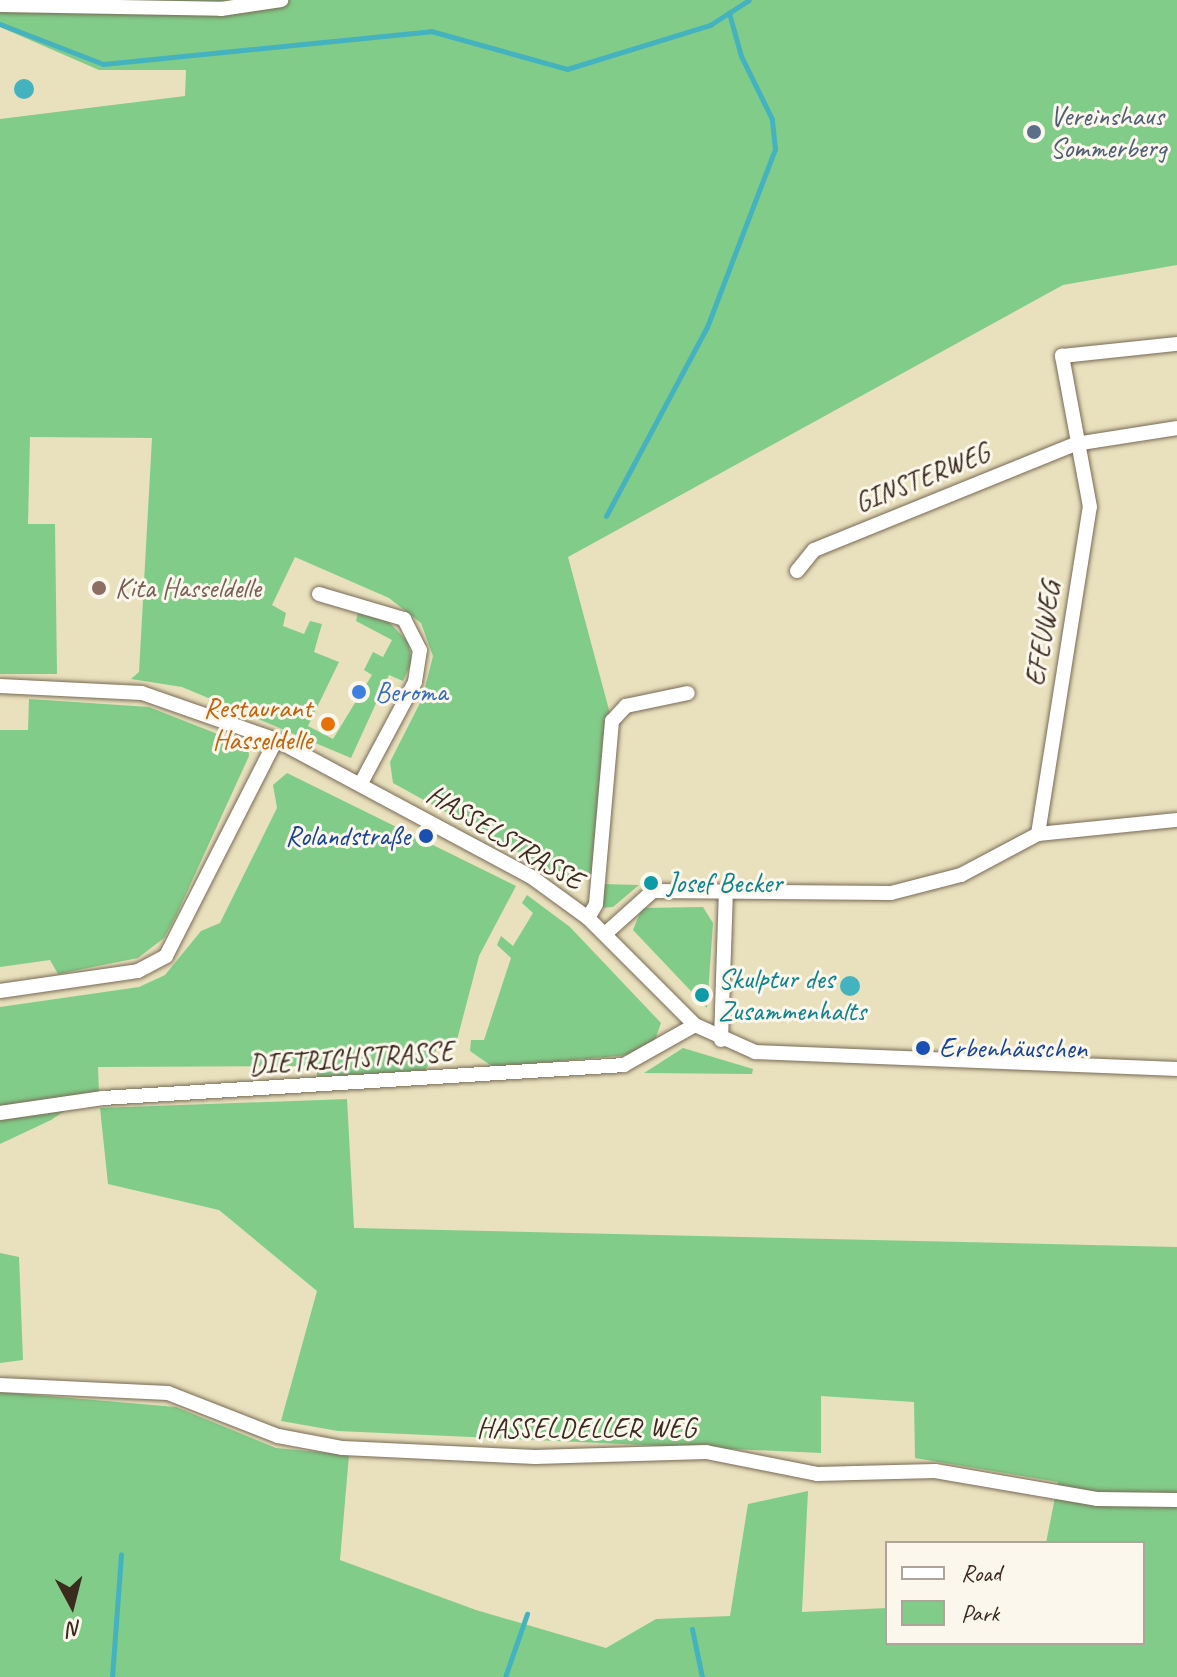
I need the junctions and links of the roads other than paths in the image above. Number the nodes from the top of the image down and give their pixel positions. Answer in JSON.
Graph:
{"nodes":[{"id":1,"x":281,"y":0,"type":"edge"},
{"id":2,"x":0,"y":5,"type":"edge"},
{"id":3,"x":1177,"y":344,"type":"edge"},
{"id":4,"x":1177,"y":428,"type":"edge"},
{"id":5,"x":1075,"y":444,"type":"junction"},
{"id":6,"x":797,"y":571,"type":"dead end"},
{"id":7,"x":319,"y":594,"type":"dead end"},
{"id":8,"x":0,"y":686,"type":"edge"},
{"id":9,"x":688,"y":693,"type":"dead end"},
{"id":10,"x":276,"y":740,"type":"junction"},
{"id":11,"x":361,"y":783,"type":"junction"},
{"id":12,"x":1177,"y":820,"type":"edge"},
{"id":13,"x":1038,"y":834,"type":"junction"},
{"id":14,"x":726,"y":892,"type":"junction"},
{"id":15,"x":588,"y":918,"type":"junction"},
{"id":16,"x":605,"y":934,"type":"junction"},
{"id":17,"x":0,"y":991,"type":"edge"},
{"id":18,"x":695,"y":1025,"type":"junction"},
{"id":19,"x":721,"y":1040,"type":"junction"},
{"id":20,"x":1177,"y":1069,"type":"edge"},
{"id":21,"x":0,"y":1113,"type":"edge"},
{"id":22,"x":0,"y":1385,"type":"edge"},
{"id":23,"x":1177,"y":1500,"type":"edge"}],
"edges":[{"from":1,"to":2,"type":"street"},
{"from":3,"to":5,"type":"street"},
{"from":4,"to":5,"type":"street","name":"GINSTERWEG"},
{"from":5,"to":6,"type":"street","name":"GINSTERWEG"},
{"from":5,"to":13,"type":"street","name":"EFEUWEG"},
{"from":7,"to":11,"type":"street"},
{"from":8,"to":10,"type":"street","name":"HASSELSTRASSE"},
{"from":9,"to":15,"type":"street"},
{"from":10,"to":11,"type":"street","name":"HASSELSTRASSE"},
{"from":10,"to":17,"type":"street"},
{"from":11,"to":15,"type":"street","name":"HASSELSTRASSE"},
{"from":12,"to":13,"type":"street"},
{"from":13,"to":14,"type":"street"},
{"from":14,"to":16,"type":"street"},
{"from":14,"to":19,"type":"street"},
{"from":15,"to":16,"type":"street","name":"HASSELSTRASSE"},
{"from":16,"to":18,"type":"street","name":"HASSELSTRASSE"},
{"from":18,"to":19,"type":"street","name":"HASSELSTRASSE"},
{"from":18,"to":21,"type":"street","name":"DIETRICHSTRASSE"},
{"from":19,"to":20,"type":"street","name":"HASSELSTRASSE"},
{"from":22,"to":23,"type":"street","name":"HASSELDELLER WEG"}]}
